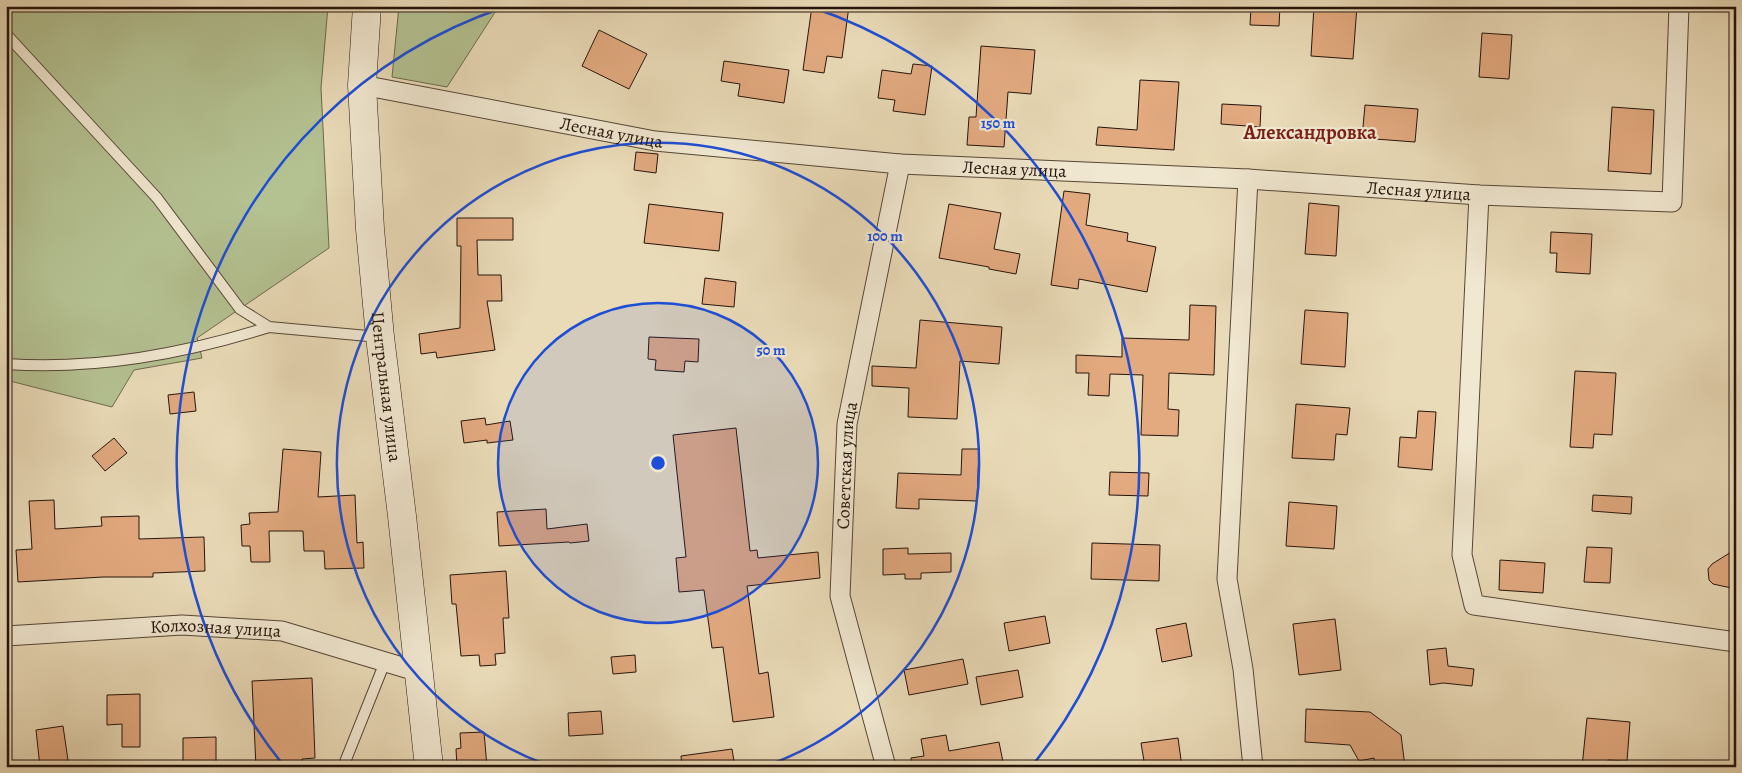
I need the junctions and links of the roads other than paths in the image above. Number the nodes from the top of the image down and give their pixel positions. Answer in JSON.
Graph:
{"nodes":[{"id":1,"x":367,"y":6,"type":"edge"},
{"id":2,"x":1679,"y":6,"type":"edge"},
{"id":3,"x":6,"y":34,"type":"edge"},
{"id":4,"x":362,"y":85,"type":"junction"},
{"id":5,"x":900,"y":164,"type":"junction"},
{"id":6,"x":1248,"y":179,"type":"junction"},
{"id":7,"x":1479,"y":196,"type":"junction"},
{"id":8,"x":269,"y":327,"type":"junction"},
{"id":9,"x":380,"y":337,"type":"junction"},
{"id":10,"x":6,"y":364,"type":"edge"},
{"id":11,"x":6,"y":636,"type":"edge"},
{"id":12,"x":1736,"y":642,"type":"edge"},
{"id":13,"x":385,"y":662,"type":"junction"},
{"id":14,"x":419,"y":672,"type":"junction"},
{"id":15,"x":343,"y":767,"type":"edge"},
{"id":16,"x":429,"y":767,"type":"edge"},
{"id":17,"x":886,"y":767,"type":"edge"},
{"id":18,"x":1254,"y":767,"type":"edge"}],
"edges":[{"from":1,"to":4,"type":"main road","name":"Центральная улица"},
{"from":2,"to":7,"type":"street","name":"Лесная улица"},
{"from":3,"to":8,"type":"lane"},
{"from":4,"to":5,"type":"street","name":"Лесная улица"},
{"from":4,"to":9,"type":"main road","name":"Центральная улица"},
{"from":5,"to":6,"type":"street","name":"Лесная улица"},
{"from":5,"to":17,"type":"street","name":"Советская улица"},
{"from":6,"to":7,"type":"street","name":"Лесная улица"},
{"from":6,"to":18,"type":"street"},
{"from":7,"to":12,"type":"street"},
{"from":8,"to":9,"type":"lane"},
{"from":8,"to":10,"type":"lane"},
{"from":9,"to":14,"type":"main road","name":"Центральная улица"},
{"from":11,"to":13,"type":"street","name":"Колхозная улица"},
{"from":13,"to":14,"type":"street","name":"Колхозная улица"},
{"from":13,"to":15,"type":"lane"},
{"from":14,"to":16,"type":"main road","name":"Центральная улица"}]}
